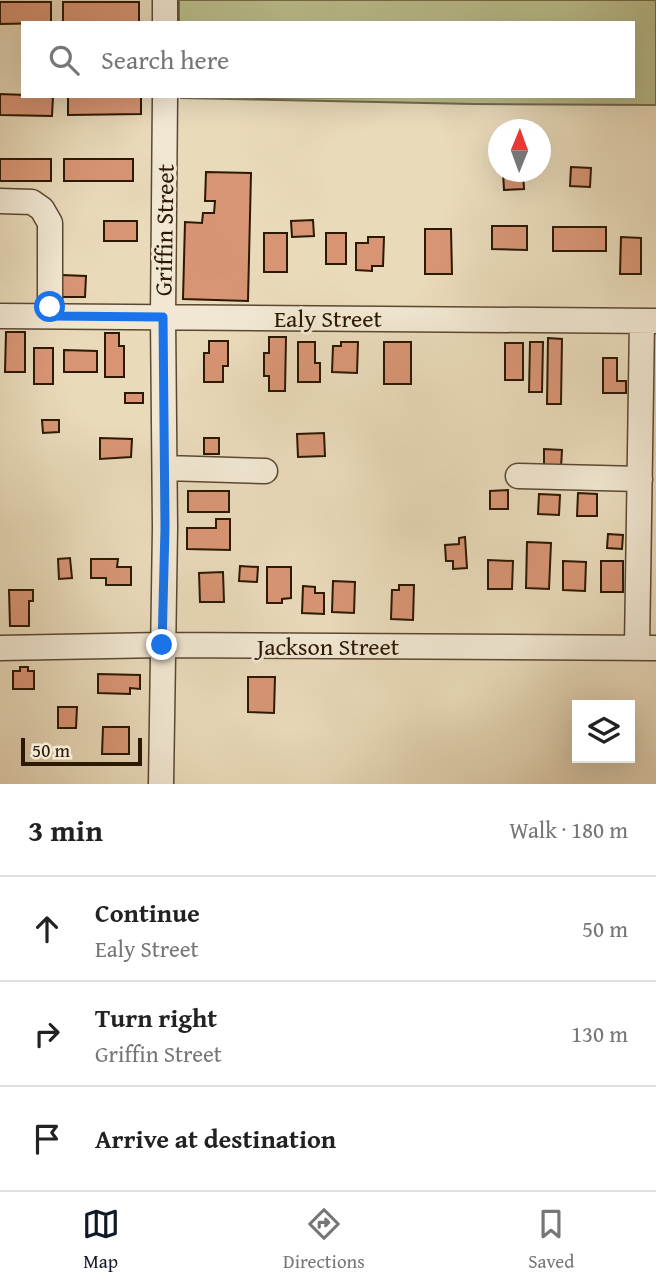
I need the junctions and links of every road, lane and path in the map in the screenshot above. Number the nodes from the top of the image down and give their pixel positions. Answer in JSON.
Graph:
{"nodes":[{"id":1,"x":165,"y":0,"type":"edge"},
{"id":2,"x":165,"y":21,"type":"edge"},
{"id":3,"x":165,"y":98,"type":"edge"},
{"id":4,"x":0,"y":201,"type":"edge"},
{"id":5,"x":0,"y":316,"type":"edge"},
{"id":6,"x":50,"y":316,"type":"junction"},
{"id":7,"x":163,"y":317,"type":"junction"},
{"id":8,"x":649,"y":321,"type":"edge"},
{"id":9,"x":165,"y":468,"type":"junction"},
{"id":10,"x":265,"y":471,"type":"dead end"},
{"id":11,"x":518,"y":476,"type":"dead end"},
{"id":12,"x":640,"y":479,"type":"junction"},
{"id":13,"x":162,"y":645,"type":"junction"},
{"id":14,"x":0,"y":648,"type":"edge"},
{"id":15,"x":646,"y":648,"type":"edge"},
{"id":16,"x":161,"y":784,"type":"edge"}],
"edges":[{"from":1,"to":2,"type":"street"},
{"from":3,"to":7,"type":"street","name":"Griffin Street"},
{"from":4,"to":6,"type":"street"},
{"from":5,"to":6,"type":"street","name":"Ealy Street"},
{"from":6,"to":7,"type":"street","name":"Ealy Street"},
{"from":7,"to":8,"type":"street","name":"Ealy Street"},
{"from":7,"to":9,"type":"street","name":"Griffin Street"},
{"from":8,"to":12,"type":"street"},
{"from":9,"to":10,"type":"street"},
{"from":9,"to":13,"type":"street","name":"Griffin Street"},
{"from":11,"to":12,"type":"street"},
{"from":12,"to":15,"type":"street"},
{"from":13,"to":14,"type":"street","name":"Jackson Street"},
{"from":13,"to":15,"type":"street","name":"Jackson Street"},
{"from":13,"to":16,"type":"street","name":"Griffin Street"}]}
